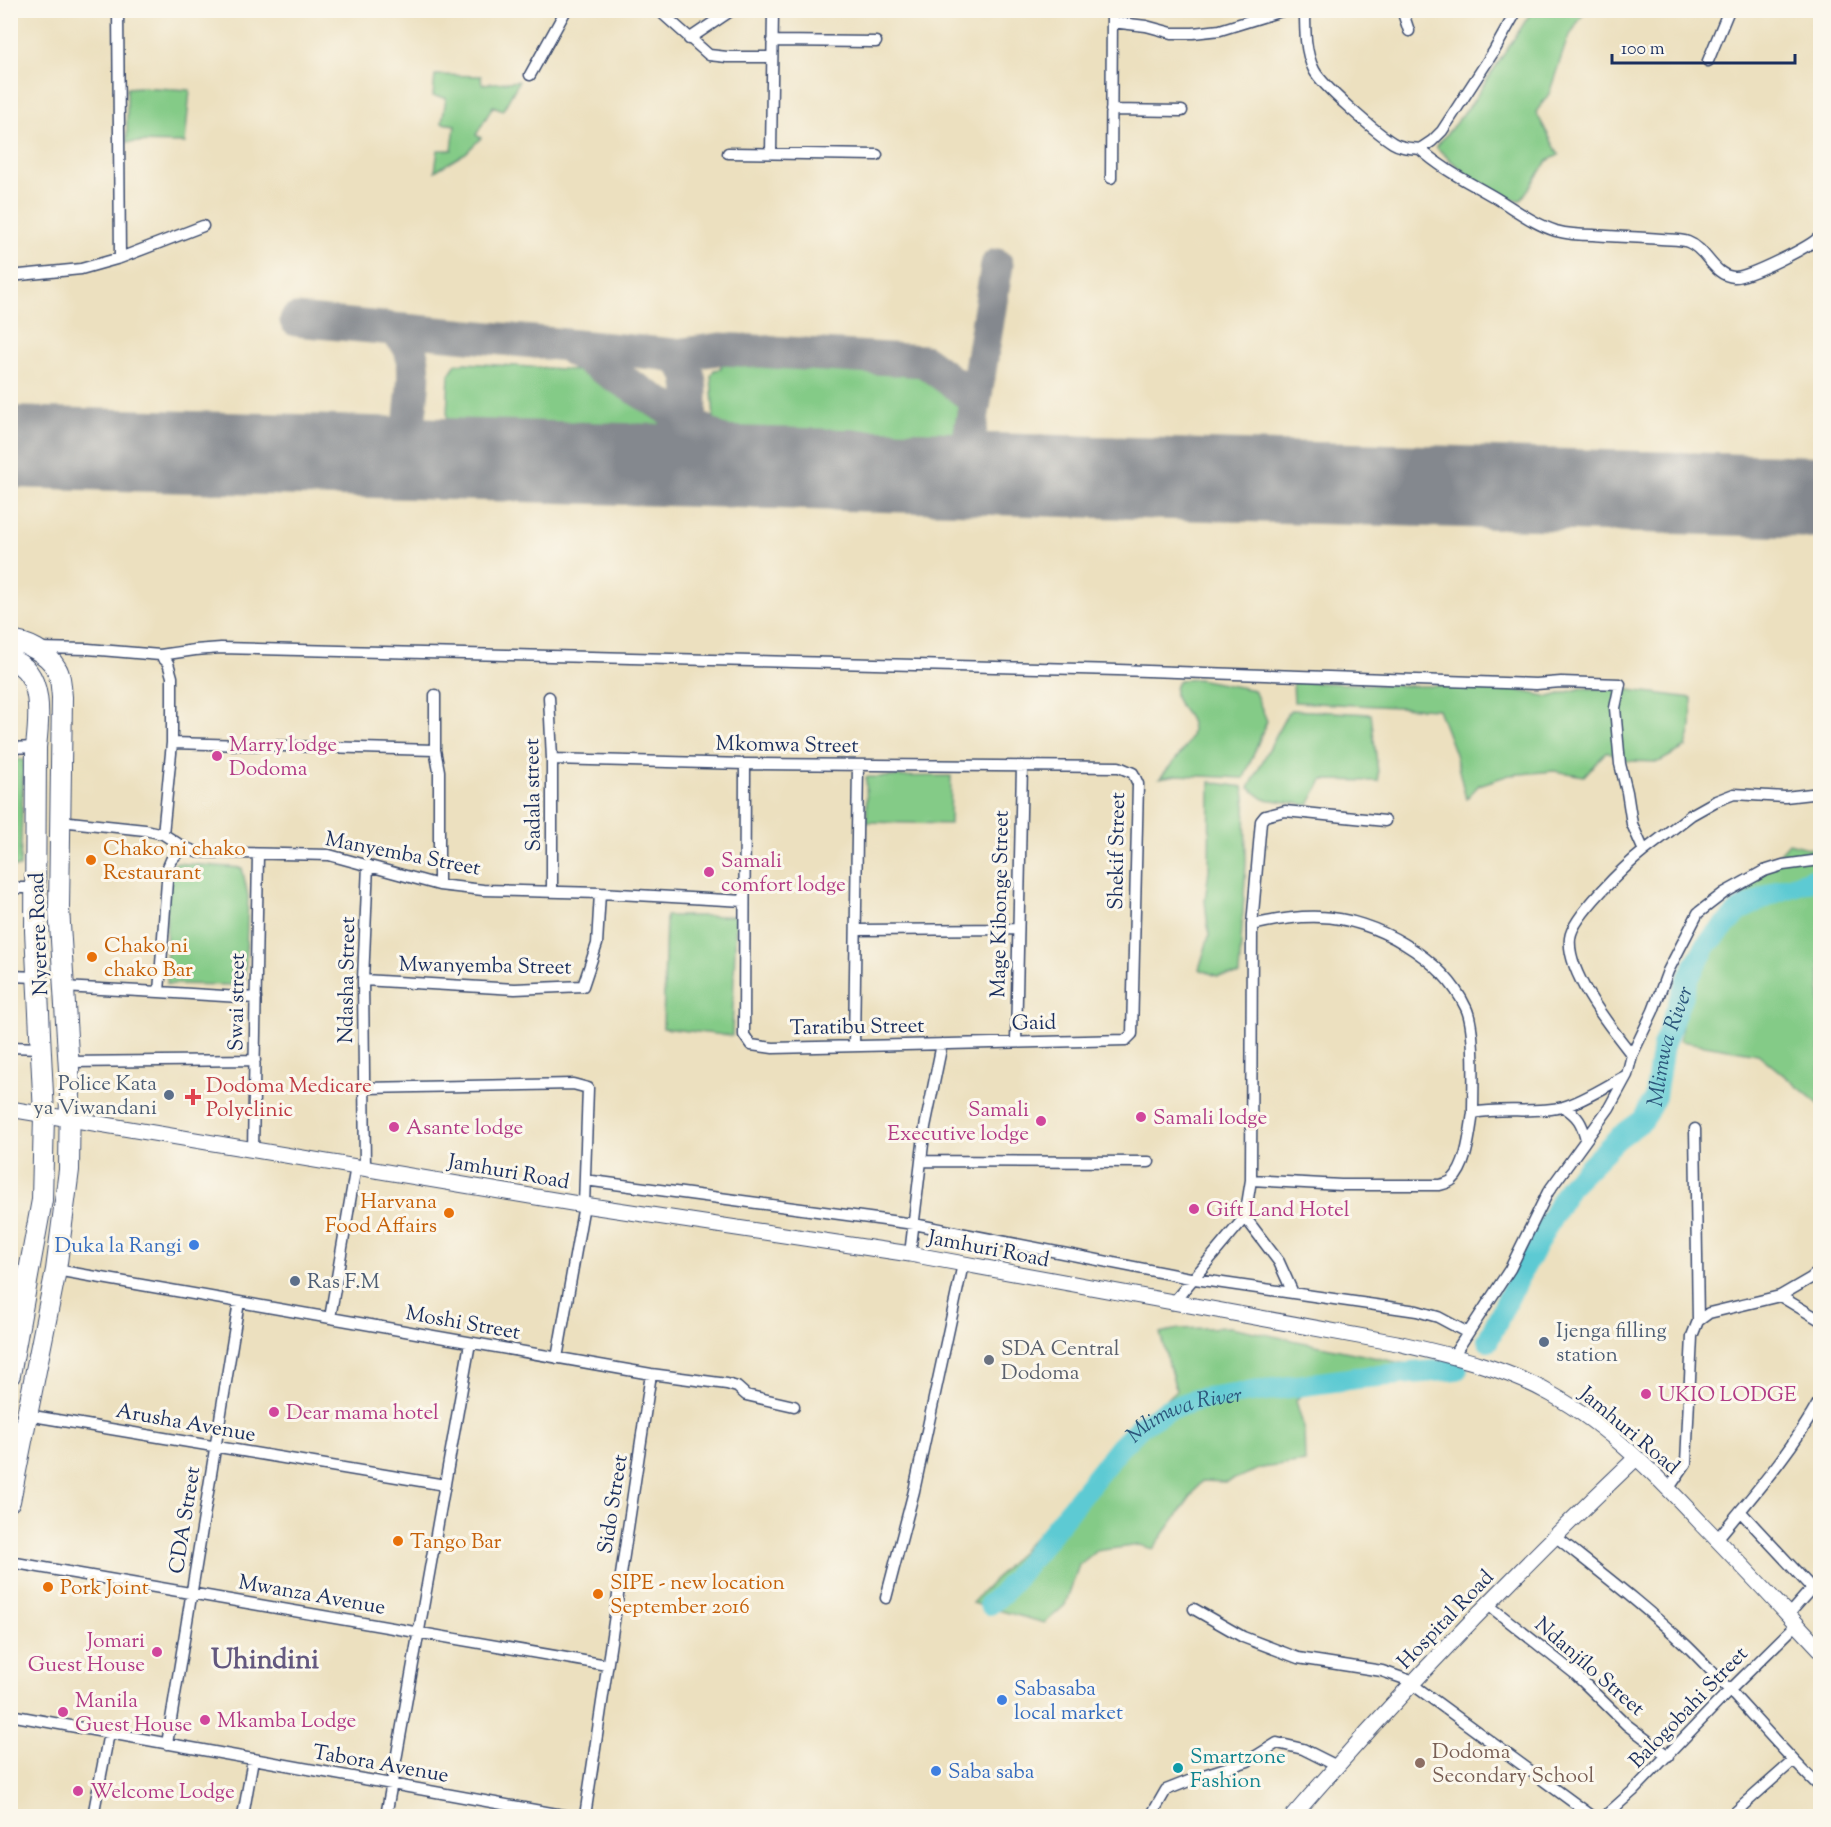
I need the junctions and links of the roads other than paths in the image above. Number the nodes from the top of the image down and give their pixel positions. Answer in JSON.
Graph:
{"nodes":[{"id":1,"x":118,"y":10,"type":"edge"},
{"id":2,"x":566,"y":10,"type":"edge"},
{"id":3,"x":732,"y":10,"type":"edge"},
{"id":4,"x":773,"y":10,"type":"edge"},
{"id":5,"x":1285,"y":10,"type":"edge"},
{"id":6,"x":1305,"y":10,"type":"edge"},
{"id":7,"x":1402,"y":10,"type":"edge"},
{"id":8,"x":1517,"y":10,"type":"edge"},
{"id":9,"x":1729,"y":10,"type":"edge"},
{"id":10,"x":664,"y":15,"type":"dead end"},
{"id":11,"x":1112,"y":16,"type":"edge"},
{"id":12,"x":1409,"y":31,"type":"dead end"},
{"id":13,"x":689,"y":39,"type":"junction"},
{"id":14,"x":772,"y":41,"type":"junction"},
{"id":15,"x":876,"y":42,"type":"dead end"},
{"id":16,"x":772,"y":57,"type":"junction"},
{"id":17,"x":1708,"y":62,"type":"dead end"},
{"id":18,"x":530,"y":75,"type":"dead end"},
{"id":19,"x":1111,"y":111,"type":"junction"},
{"id":20,"x":1182,"y":111,"type":"dead end"},
{"id":21,"x":1420,"y":148,"type":"junction"},
{"id":22,"x":728,"y":153,"type":"dead end"},
{"id":23,"x":771,"y":153,"type":"junction"},
{"id":24,"x":877,"y":155,"type":"dead end"},
{"id":25,"x":1111,"y":178,"type":"dead end"},
{"id":26,"x":203,"y":226,"type":"dead end"},
{"id":27,"x":1819,"y":239,"type":"edge"},
{"id":28,"x":120,"y":258,"type":"junction"},
{"id":29,"x":10,"y":276,"type":"edge"},
{"id":30,"x":10,"y":642,"type":"edge"},
{"id":31,"x":34,"y":648,"type":"junction"},
{"id":32,"x":160,"y":655,"type":"junction"},
{"id":33,"x":10,"y":660,"type":"edge"},
{"id":34,"x":435,"y":695,"type":"dead end"},
{"id":35,"x":549,"y":697,"type":"dead end"},
{"id":36,"x":172,"y":743,"type":"junction"},
{"id":37,"x":36,"y":747,"type":"junction"},
{"id":38,"x":10,"y":748,"type":"edge"},
{"id":39,"x":435,"y":750,"type":"junction"},
{"id":40,"x":552,"y":759,"type":"junction"},
{"id":41,"x":745,"y":764,"type":"junction"},
{"id":42,"x":858,"y":765,"type":"junction"},
{"id":43,"x":1022,"y":766,"type":"junction"},
{"id":44,"x":1820,"y":794,"type":"edge"},
{"id":45,"x":60,"y":821,"type":"junction"},
{"id":46,"x":1385,"y":821,"type":"dead end"},
{"id":47,"x":164,"y":834,"type":"junction"},
{"id":48,"x":183,"y":847,"type":"junction"},
{"id":49,"x":1644,"y":851,"type":"junction"},
{"id":50,"x":258,"y":854,"type":"junction"},
{"id":51,"x":1821,"y":860,"type":"edge"},
{"id":52,"x":368,"y":866,"type":"junction"},
{"id":53,"x":439,"y":885,"type":"junction"},
{"id":54,"x":10,"y":888,"type":"edge"},
{"id":55,"x":34,"y":888,"type":"junction"},
{"id":56,"x":552,"y":891,"type":"junction"},
{"id":57,"x":600,"y":893,"type":"junction"},
{"id":58,"x":744,"y":902,"type":"junction"},
{"id":59,"x":1252,"y":925,"type":"junction"},
{"id":60,"x":1018,"y":929,"type":"junction"},
{"id":61,"x":856,"y":930,"type":"junction"},
{"id":62,"x":10,"y":976,"type":"edge"},
{"id":63,"x":37,"y":977,"type":"junction"},
{"id":64,"x":363,"y":981,"type":"junction"},
{"id":65,"x":63,"y":987,"type":"junction"},
{"id":66,"x":159,"y":992,"type":"junction"},
{"id":67,"x":256,"y":998,"type":"junction"},
{"id":68,"x":1126,"y":1040,"type":"joint"},
{"id":69,"x":1016,"y":1042,"type":"junction"},
{"id":70,"x":942,"y":1044,"type":"junction"},
{"id":71,"x":854,"y":1046,"type":"junction"},
{"id":72,"x":10,"y":1047,"type":"edge"},
{"id":73,"x":40,"y":1048,"type":"junction"},
{"id":74,"x":1632,"y":1055,"type":"junction"},
{"id":75,"x":255,"y":1060,"type":"junction"},
{"id":76,"x":67,"y":1062,"type":"junction"},
{"id":77,"x":1627,"y":1075,"type":"junction"},
{"id":78,"x":365,"y":1088,"type":"junction"},
{"id":79,"x":1564,"y":1107,"type":"junction"},
{"id":80,"x":10,"y":1109,"type":"edge"},
{"id":81,"x":1473,"y":1113,"type":"junction"},
{"id":82,"x":44,"y":1115,"type":"junction"},
{"id":83,"x":71,"y":1120,"type":"junction"},
{"id":84,"x":1695,"y":1129,"type":"dead end"},
{"id":85,"x":1586,"y":1139,"type":"junction"},
{"id":86,"x":253,"y":1151,"type":"junction"},
{"id":87,"x":921,"y":1161,"type":"junction"},
{"id":88,"x":1149,"y":1162,"type":"dead end"},
{"id":89,"x":361,"y":1167,"type":"junction"},
{"id":90,"x":585,"y":1180,"type":"junction"},
{"id":91,"x":1251,"y":1180,"type":"junction"},
{"id":92,"x":584,"y":1205,"type":"junction"},
{"id":93,"x":1245,"y":1218,"type":"junction"},
{"id":94,"x":914,"y":1224,"type":"junction"},
{"id":95,"x":910,"y":1254,"type":"junction"},
{"id":96,"x":963,"y":1264,"type":"junction"},
{"id":97,"x":56,"y":1270,"type":"junction"},
{"id":98,"x":1821,"y":1270,"type":"edge"},
{"id":99,"x":1195,"y":1279,"type":"junction"},
{"id":100,"x":1293,"y":1293,"type":"junction"},
{"id":101,"x":1780,"y":1296,"type":"junction"},
{"id":102,"x":240,"y":1302,"type":"junction"},
{"id":103,"x":1172,"y":1304,"type":"junction"},
{"id":104,"x":330,"y":1318,"type":"junction"},
{"id":105,"x":1821,"y":1320,"type":"edge"},
{"id":106,"x":1698,"y":1321,"type":"junction"},
{"id":107,"x":1468,"y":1333,"type":"junction"},
{"id":108,"x":470,"y":1343,"type":"junction"},
{"id":109,"x":1453,"y":1356,"type":"junction"},
{"id":110,"x":557,"y":1358,"type":"junction"},
{"id":111,"x":651,"y":1374,"type":"junction"},
{"id":112,"x":10,"y":1375,"type":"edge"},
{"id":113,"x":1821,"y":1400,"type":"edge"},
{"id":114,"x":794,"y":1406,"type":"dead end"},
{"id":115,"x":27,"y":1415,"type":"junction"},
{"id":116,"x":216,"y":1447,"type":"junction"},
{"id":117,"x":1636,"y":1458,"type":"junction"},
{"id":118,"x":445,"y":1485,"type":"junction"},
{"id":119,"x":1669,"y":1488,"type":"junction"},
{"id":120,"x":10,"y":1501,"type":"edge"},
{"id":121,"x":1740,"y":1511,"type":"junction"},
{"id":122,"x":1555,"y":1536,"type":"junction"},
{"id":123,"x":1717,"y":1539,"type":"junction"},
{"id":124,"x":10,"y":1562,"type":"edge"},
{"id":125,"x":1812,"y":1588,"type":"junction"},
{"id":126,"x":192,"y":1593,"type":"junction"},
{"id":127,"x":1821,"y":1597,"type":"edge"},
{"id":128,"x":886,"y":1598,"type":"dead end"},
{"id":129,"x":1488,"y":1604,"type":"junction"},
{"id":130,"x":1194,"y":1609,"type":"dead end"},
{"id":131,"x":1793,"y":1620,"type":"junction"},
{"id":132,"x":419,"y":1633,"type":"junction"},
{"id":133,"x":1821,"y":1649,"type":"edge"},
{"id":134,"x":608,"y":1665,"type":"junction"},
{"id":135,"x":1413,"y":1683,"type":"junction"},
{"id":136,"x":1729,"y":1691,"type":"junction"},
{"id":137,"x":10,"y":1715,"type":"edge"},
{"id":138,"x":108,"y":1733,"type":"junction"},
{"id":139,"x":167,"y":1744,"type":"junction"},
{"id":140,"x":1668,"y":1756,"type":"junction"},
{"id":141,"x":253,"y":1759,"type":"junction"},
{"id":142,"x":1793,"y":1761,"type":"junction"},
{"id":143,"x":1337,"y":1766,"type":"junction"},
{"id":144,"x":392,"y":1784,"type":"junction"},
{"id":145,"x":1821,"y":1787,"type":"edge"},
{"id":146,"x":93,"y":1816,"type":"edge"},
{"id":147,"x":243,"y":1816,"type":"edge"},
{"id":148,"x":387,"y":1816,"type":"edge"},
{"id":149,"x":568,"y":1816,"type":"edge"},
{"id":150,"x":585,"y":1816,"type":"edge"},
{"id":151,"x":1150,"y":1816,"type":"edge"},
{"id":152,"x":1293,"y":1816,"type":"edge"},
{"id":153,"x":1592,"y":1816,"type":"edge"},
{"id":154,"x":1605,"y":1816,"type":"edge"},
{"id":155,"x":1731,"y":1816,"type":"edge"}],
"edges":[{"from":1,"to":28,"type":"street"},
{"from":2,"to":18,"type":"street"},
{"from":3,"to":13,"type":"street"},
{"from":4,"to":14,"type":"street"},
{"from":5,"to":11,"type":"street"},
{"from":6,"to":21,"type":"street"},
{"from":7,"to":12,"type":"street"},
{"from":8,"to":21,"type":"street"},
{"from":9,"to":17,"type":"street"},
{"from":10,"to":13,"type":"street"},
{"from":11,"to":19,"type":"street"},
{"from":13,"to":16,"type":"street"},
{"from":14,"to":15,"type":"street"},
{"from":14,"to":16,"type":"street"},
{"from":16,"to":23,"type":"street"},
{"from":19,"to":20,"type":"street"},
{"from":19,"to":25,"type":"street"},
{"from":21,"to":27,"type":"street"},
{"from":22,"to":23,"type":"street"},
{"from":23,"to":24,"type":"street"},
{"from":26,"to":28,"type":"street"},
{"from":28,"to":29,"type":"street"},
{"from":30,"to":31,"type":"highway","name":"Nyerere Road"},
{"from":31,"to":32,"type":"street"},
{"from":31,"to":45,"type":"highway","name":"Nyerere Road"},
{"from":32,"to":36,"type":"street"},
{"from":32,"to":49,"type":"street"},
{"from":33,"to":37,"type":"highway","name":"Nyerere Road"},
{"from":34,"to":39,"type":"street"},
{"from":35,"to":40,"type":"street","name":"Sadala street"},
{"from":36,"to":39,"type":"street"},
{"from":36,"to":47,"type":"street"},
{"from":37,"to":38,"type":"street"},
{"from":37,"to":55,"type":"highway","name":"Nyerere Road"},
{"from":39,"to":53,"type":"street"},
{"from":40,"to":41,"type":"street","name":"Mkomwa Street"},
{"from":40,"to":56,"type":"street","name":"Sadala street"},
{"from":41,"to":42,"type":"street","name":"Mkomwa Street"},
{"from":41,"to":58,"type":"street"},
{"from":42,"to":43,"type":"street","name":"Mkomwa Street"},
{"from":42,"to":61,"type":"street"},
{"from":43,"to":60,"type":"street","name":"Mage Kibonge Street"},
{"from":43,"to":68,"type":"street","name":"Shekif Street"},
{"from":44,"to":49,"type":"street"},
{"from":45,"to":47,"type":"street","name":"Manyemba Street"},
{"from":45,"to":65,"type":"highway","name":"Nyerere Road"},
{"from":46,"to":59,"type":"street"},
{"from":47,"to":48,"type":"street","name":"Manyemba Street"},
{"from":48,"to":50,"type":"street","name":"Manyemba Street"},
{"from":48,"to":66,"type":"street"},
{"from":49,"to":74,"type":"street"},
{"from":50,"to":52,"type":"street","name":"Manyemba Street"},
{"from":50,"to":67,"type":"street","name":"Swai street"},
{"from":51,"to":74,"type":"street"},
{"from":52,"to":53,"type":"street","name":"Manyemba Street"},
{"from":52,"to":64,"type":"street","name":"Ndasha Street"},
{"from":53,"to":56,"type":"street","name":"Manyemba Street"},
{"from":54,"to":55,"type":"street"},
{"from":55,"to":63,"type":"highway","name":"Nyerere Road"},
{"from":56,"to":57,"type":"street","name":"Manyemba Street"},
{"from":57,"to":58,"type":"street","name":"Manyemba Street"},
{"from":57,"to":64,"type":"street","name":"Mwanyemba Street"},
{"from":58,"to":71,"type":"street","name":"Taratibu Street"},
{"from":59,"to":81,"type":"street"},
{"from":59,"to":91,"type":"street"},
{"from":60,"to":61,"type":"street"},
{"from":60,"to":69,"type":"street","name":"Mage Kibonge Street"},
{"from":61,"to":71,"type":"street"},
{"from":62,"to":63,"type":"street"},
{"from":63,"to":73,"type":"highway","name":"Nyerere Road"},
{"from":64,"to":78,"type":"street","name":"Ndasha Street"},
{"from":65,"to":66,"type":"street"},
{"from":65,"to":76,"type":"highway","name":"Nyerere Road"},
{"from":66,"to":67,"type":"street"},
{"from":67,"to":75,"type":"street","name":"Swai street"},
{"from":68,"to":69,"type":"street","name":"Gaid"},
{"from":69,"to":70,"type":"street","name":"Gaid"},
{"from":70,"to":71,"type":"street","name":"Taratibu Street"},
{"from":70,"to":87,"type":"street","name":"Taratibu Street"},
{"from":72,"to":73,"type":"street"},
{"from":73,"to":82,"type":"highway","name":"Nyerere Road"},
{"from":74,"to":77,"type":"street"},
{"from":75,"to":76,"type":"street"},
{"from":75,"to":86,"type":"street","name":"Swai street"},
{"from":76,"to":83,"type":"highway","name":"Nyerere Road"},
{"from":77,"to":79,"type":"street"},
{"from":77,"to":85,"type":"street"},
{"from":78,"to":89,"type":"street","name":"Ndasha Street"},
{"from":78,"to":90,"type":"street"},
{"from":79,"to":81,"type":"street"},
{"from":79,"to":85,"type":"street"},
{"from":80,"to":82,"type":"main road","name":"Jamhuri Road"},
{"from":81,"to":91,"type":"street"},
{"from":82,"to":83,"type":"main road","name":"Jamhuri Road"},
{"from":82,"to":112,"type":"highway","name":"Nyerere Road"},
{"from":83,"to":86,"type":"main road","name":"Jamhuri Road"},
{"from":83,"to":97,"type":"highway","name":"Nyerere Road"},
{"from":84,"to":106,"type":"street"},
{"from":85,"to":107,"type":"street"},
{"from":86,"to":89,"type":"main road","name":"Jamhuri Road"},
{"from":87,"to":88,"type":"street"},
{"from":87,"to":94,"type":"street","name":"Taratibu Street"},
{"from":89,"to":92,"type":"main road","name":"Jamhuri Road"},
{"from":89,"to":104,"type":"street","name":"Ndasha Street"},
{"from":90,"to":92,"type":"street"},
{"from":90,"to":94,"type":"street"},
{"from":91,"to":93,"type":"street"},
{"from":92,"to":95,"type":"main road","name":"Jamhuri Road"},
{"from":92,"to":110,"type":"street"},
{"from":93,"to":99,"type":"street"},
{"from":93,"to":100,"type":"street"},
{"from":94,"to":95,"type":"street","name":"Taratibu Street"},
{"from":94,"to":99,"type":"street"},
{"from":95,"to":96,"type":"main road","name":"Jamhuri Road"},
{"from":96,"to":103,"type":"main road","name":"Jamhuri Road"},
{"from":96,"to":128,"type":"street"},
{"from":97,"to":102,"type":"street","name":"Moshi Street"},
{"from":97,"to":115,"type":"highway","name":"Nyerere Road"},
{"from":98,"to":101,"type":"street"},
{"from":99,"to":100,"type":"street"},
{"from":99,"to":103,"type":"street"},
{"from":100,"to":107,"type":"street"},
{"from":101,"to":105,"type":"street"},
{"from":101,"to":106,"type":"street"},
{"from":102,"to":104,"type":"street","name":"Moshi Street"},
{"from":102,"to":116,"type":"street","name":"CDA Street"},
{"from":103,"to":109,"type":"main road","name":"Jamhuri Road"},
{"from":104,"to":108,"type":"street","name":"Moshi Street"},
{"from":106,"to":119,"type":"street"},
{"from":107,"to":109,"type":"street"},
{"from":108,"to":110,"type":"street","name":"Moshi Street"},
{"from":108,"to":118,"type":"street"},
{"from":109,"to":117,"type":"main road","name":"Jamhuri Road"},
{"from":110,"to":111,"type":"street","name":"Moshi Street"},
{"from":111,"to":114,"type":"street","name":"Moshi Street"},
{"from":111,"to":134,"type":"street","name":"Sido Street"},
{"from":113,"to":121,"type":"street"},
{"from":115,"to":116,"type":"street","name":"Arusha Avenue"},
{"from":115,"to":120,"type":"highway","name":"Nyerere Road"},
{"from":116,"to":118,"type":"street","name":"Arusha Avenue"},
{"from":116,"to":126,"type":"street","name":"CDA Street"},
{"from":117,"to":119,"type":"main road","name":"Jamhuri Road"},
{"from":117,"to":122,"type":"main road","name":"Hospital Road"},
{"from":118,"to":132,"type":"street"},
{"from":119,"to":123,"type":"main road","name":"Jamhuri Road"},
{"from":121,"to":123,"type":"street"},
{"from":121,"to":125,"type":"street"},
{"from":122,"to":129,"type":"main road","name":"Hospital Road"},
{"from":122,"to":136,"type":"street"},
{"from":123,"to":131,"type":"main road","name":"Jamhuri Road"},
{"from":124,"to":126,"type":"street","name":"Mwanza Avenue"},
{"from":125,"to":127,"type":"street"},
{"from":125,"to":131,"type":"street","name":"Balogobahi Street"},
{"from":126,"to":132,"type":"street","name":"Mwanza Avenue"},
{"from":126,"to":139,"type":"street","name":"CDA Street"},
{"from":129,"to":135,"type":"main road","name":"Hospital Road"},
{"from":129,"to":140,"type":"street","name":"Ndanjílo Street"},
{"from":130,"to":135,"type":"street"},
{"from":131,"to":133,"type":"main road","name":"Jamhuri Road"},
{"from":131,"to":136,"type":"street","name":"Balogobahi Street"},
{"from":132,"to":134,"type":"street","name":"Mwanza Avenue"},
{"from":132,"to":144,"type":"street"},
{"from":134,"to":150,"type":"street","name":"Sido Street"},
{"from":135,"to":143,"type":"main road","name":"Hospital Road"},
{"from":135,"to":153,"type":"street"},
{"from":136,"to":140,"type":"street","name":"Balogobahi Street"},
{"from":136,"to":142,"type":"street"},
{"from":137,"to":138,"type":"street","name":"Tabora Avenue"},
{"from":138,"to":139,"type":"street","name":"Tabora Avenue"},
{"from":138,"to":146,"type":"street"},
{"from":139,"to":141,"type":"street","name":"Tabora Avenue"},
{"from":140,"to":154,"type":"street","name":"Balogobahi Street"},
{"from":141,"to":144,"type":"street","name":"Tabora Avenue"},
{"from":141,"to":147,"type":"street"},
{"from":142,"to":145,"type":"street"},
{"from":142,"to":155,"type":"street"},
{"from":143,"to":151,"type":"street"},
{"from":143,"to":152,"type":"main road","name":"Hospital Road"},
{"from":144,"to":148,"type":"street"},
{"from":144,"to":149,"type":"street","name":"Tabora Avenue"}]}
